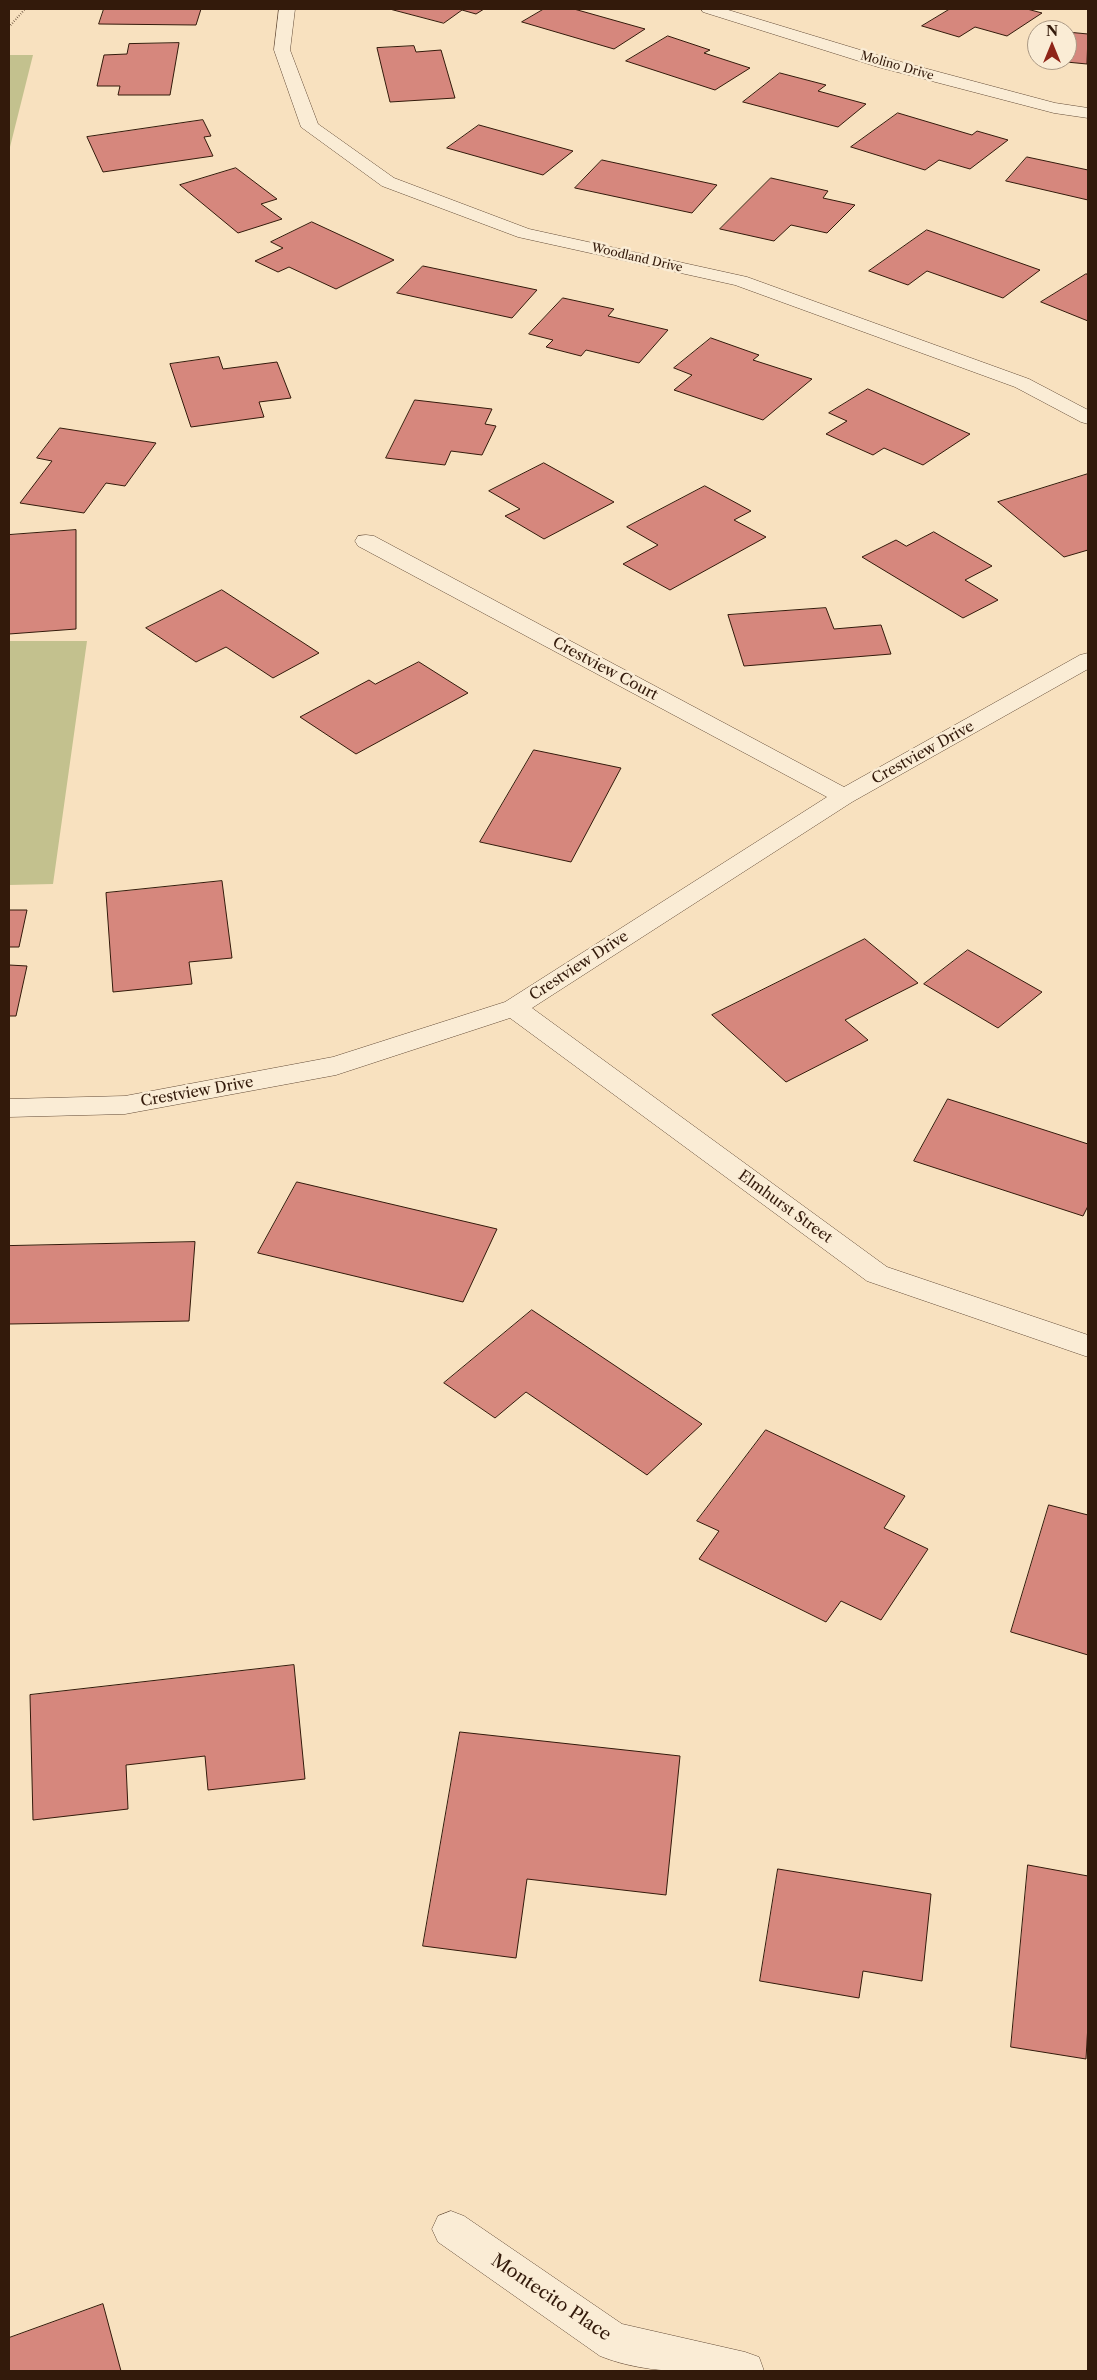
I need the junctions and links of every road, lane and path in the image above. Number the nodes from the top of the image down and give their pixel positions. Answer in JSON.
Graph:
{"nodes":[{"id":1,"x":25,"y":9,"type":"edge"},
{"id":2,"x":287,"y":9,"type":"edge"},
{"id":3,"x":709,"y":9,"type":"edge"},
{"id":4,"x":9,"y":27,"type":"edge"},
{"id":5,"x":1088,"y":114,"type":"edge"},
{"id":6,"x":1088,"y":418,"type":"edge"},
{"id":7,"x":366,"y":541,"type":"dead end"},
{"id":8,"x":1088,"y":660,"type":"edge"},
{"id":9,"x":844,"y":796,"type":"junction"},
{"id":10,"x":514,"y":1008,"type":"junction"},
{"id":11,"x":9,"y":1108,"type":"edge"},
{"id":12,"x":1088,"y":1346,"type":"edge"},
{"id":13,"x":451,"y":2229,"type":"dead end"},
{"id":14,"x":745,"y":2371,"type":"edge"}],
"edges":[{"from":1,"to":4,"type":"path"},
{"from":2,"to":6,"type":"street","name":"Woodland Drive"},
{"from":3,"to":5,"type":"street","name":"Molino Drive"},
{"from":7,"to":9,"type":"street","name":"Crestview Court"},
{"from":8,"to":9,"type":"street","name":"Crestview Drive"},
{"from":9,"to":10,"type":"street","name":"Crestview Drive"},
{"from":10,"to":11,"type":"street","name":"Crestview Drive"},
{"from":10,"to":12,"type":"street","name":"Elmhurst Street"},
{"from":13,"to":14,"type":"street","name":"Montecito Place"}]}
